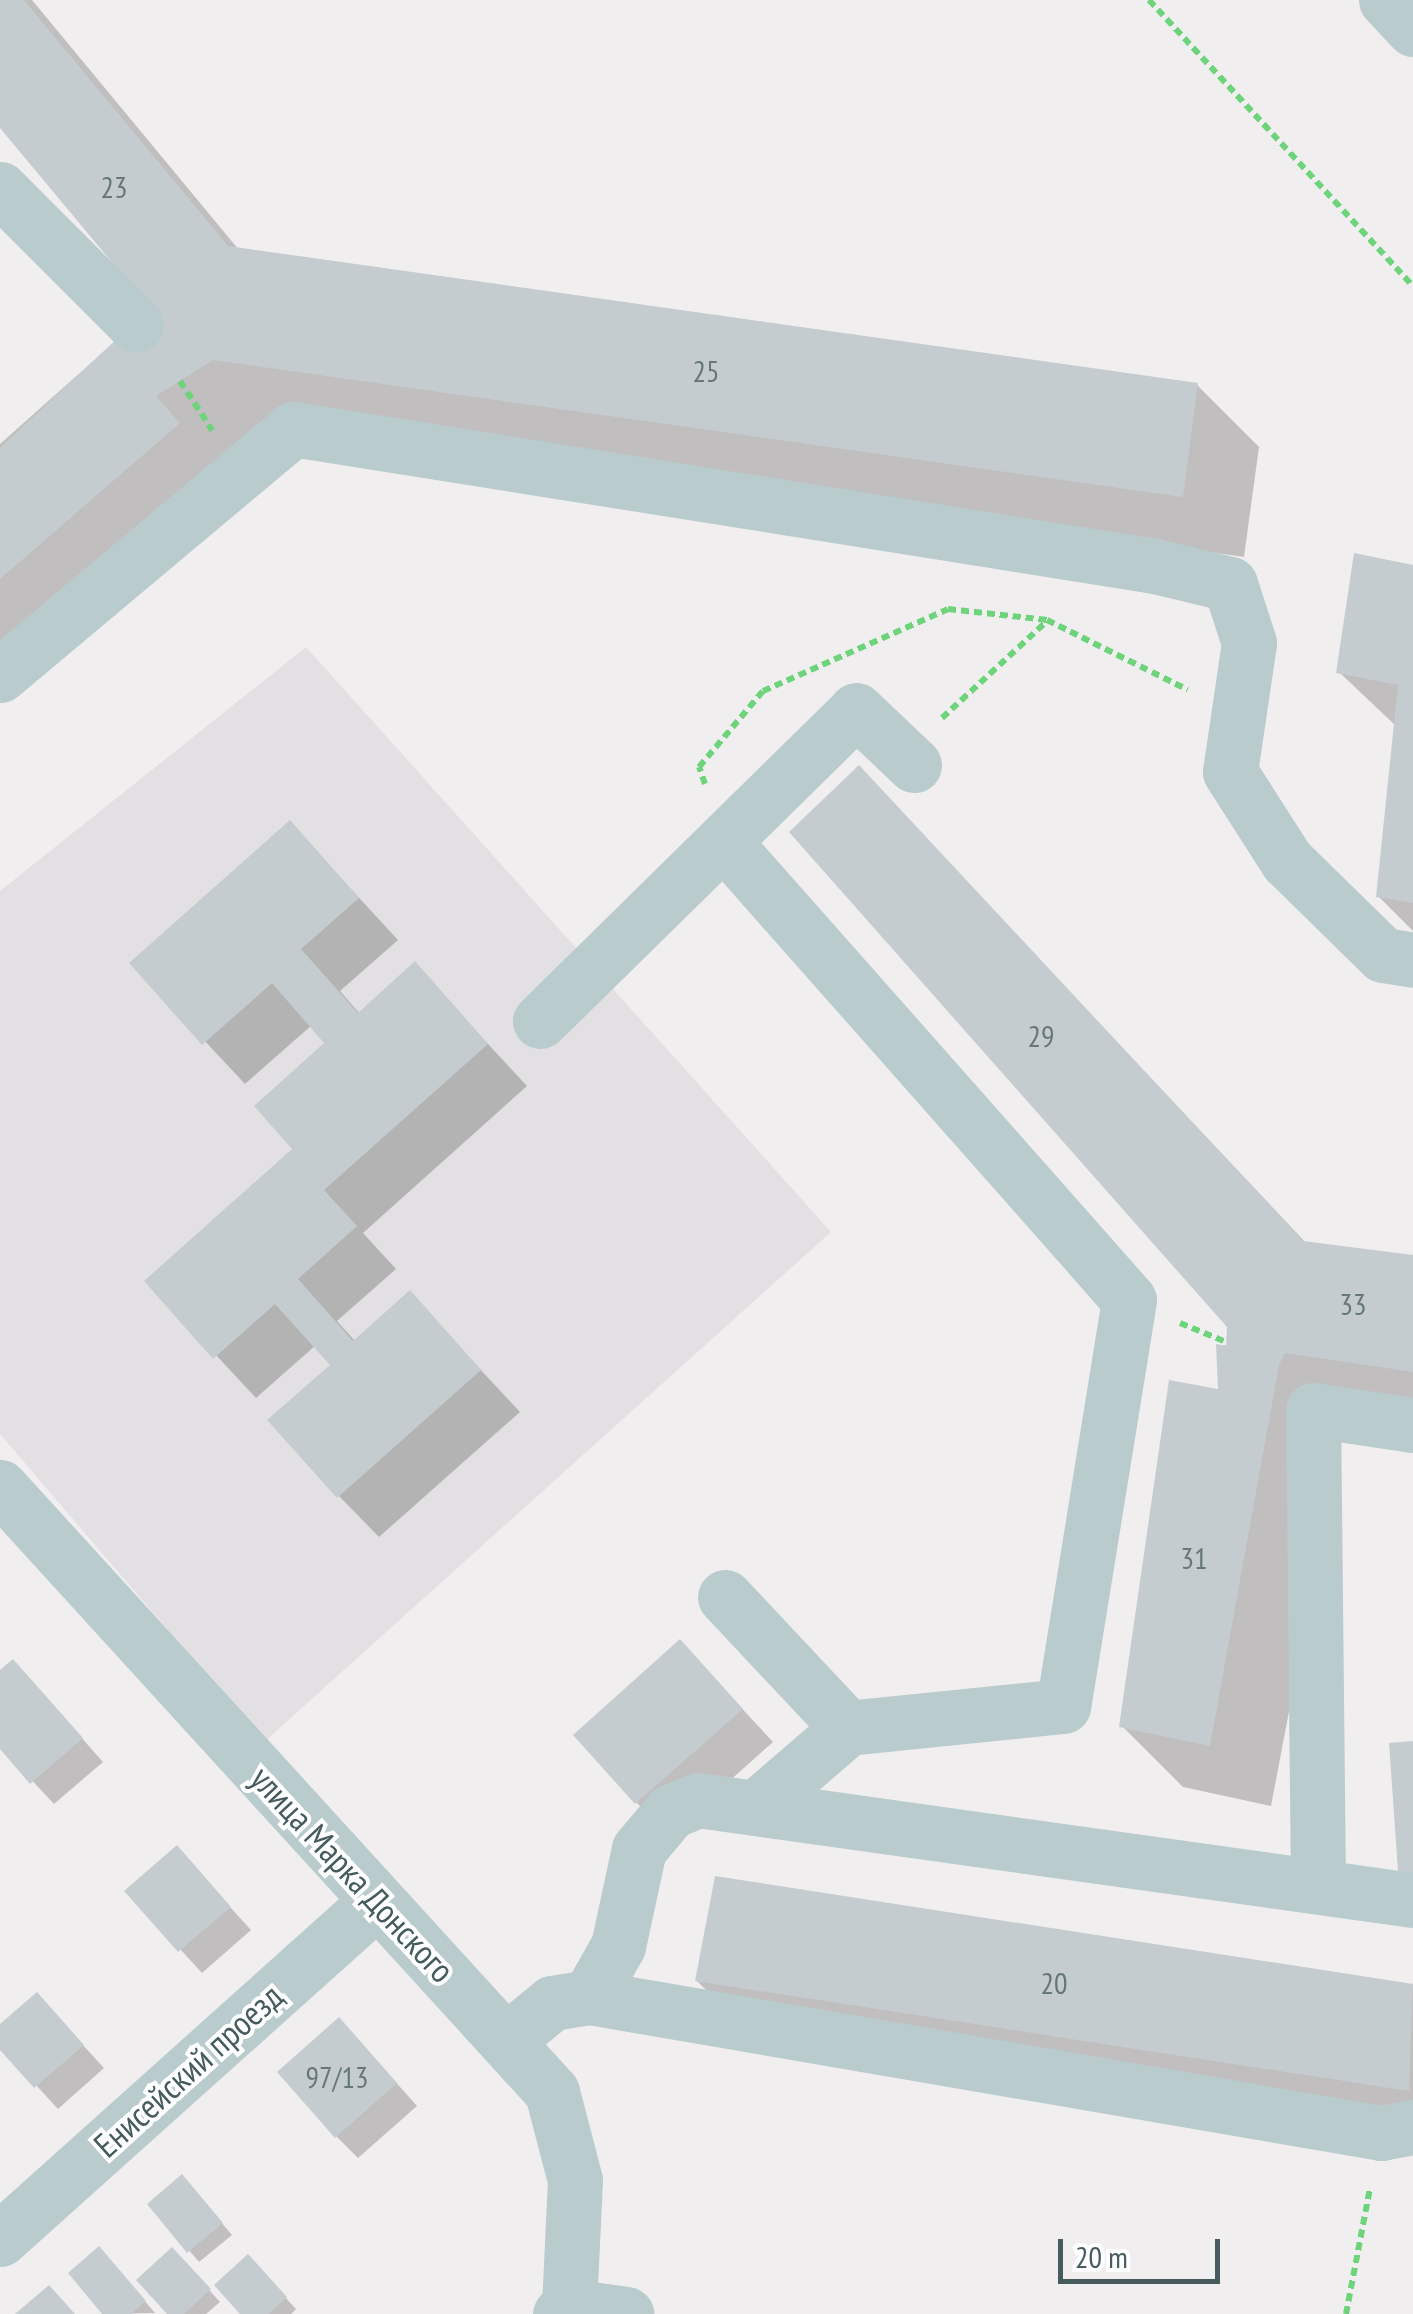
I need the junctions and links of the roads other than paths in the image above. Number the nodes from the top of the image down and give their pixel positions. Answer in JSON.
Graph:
{"nodes":[{"id":1,"x":1386,"y":0,"type":"edge"},
{"id":2,"x":1413,"y":29,"type":"edge"},
{"id":3,"x":0,"y":189,"type":"edge"},
{"id":4,"x":136,"y":324,"type":"dead end"},
{"id":5,"x":0,"y":676,"type":"edge"},
{"id":6,"x":909,"y":759,"type":"road end"},
{"id":7,"x":724,"y":842,"type":"junction"},
{"id":8,"x":1413,"y":960,"type":"edge"},
{"id":9,"x":540,"y":1021,"type":"dead end"},
{"id":10,"x":1413,"y":1425,"type":"edge"},
{"id":11,"x":0,"y":1486,"type":"edge"},
{"id":12,"x":724,"y":1597,"type":"dead end"},
{"id":13,"x":848,"y":1728,"type":"junction"},
{"id":14,"x":760,"y":1804,"type":"junction"},
{"id":15,"x":1318,"y":1886,"type":"junction"},
{"id":16,"x":376,"y":1900,"type":"junction"},
{"id":17,"x":1413,"y":1900,"type":"edge"},
{"id":18,"x":590,"y":1998,"type":"junction"},
{"id":19,"x":507,"y":2040,"type":"junction"},
{"id":20,"x":1397,"y":2130,"type":"edge"},
{"id":21,"x":0,"y":2239,"type":"edge"},
{"id":22,"x":564,"y":2310,"type":"edge"},
{"id":23,"x":626,"y":2314,"type":"edge"}],
"edges":[{"from":1,"to":2,"type":"street"},
{"from":3,"to":4,"type":"street"},
{"from":5,"to":8,"type":"street"},
{"from":6,"to":7,"type":"street"},
{"from":7,"to":9,"type":"street"},
{"from":7,"to":13,"type":"street"},
{"from":10,"to":15,"type":"street"},
{"from":11,"to":16,"type":"street","name":"улица Марка Донского"},
{"from":12,"to":13,"type":"street"},
{"from":13,"to":14,"type":"street"},
{"from":14,"to":15,"type":"street"},
{"from":14,"to":18,"type":"street"},
{"from":15,"to":17,"type":"street"},
{"from":16,"to":19,"type":"street","name":"улица Марка Донского"},
{"from":16,"to":21,"type":"street","name":"Енисейский проезд"},
{"from":18,"to":19,"type":"street"},
{"from":18,"to":20,"type":"street"},
{"from":19,"to":22,"type":"street","name":"улица Марка Донского"},
{"from":22,"to":23,"type":"street"}]}
